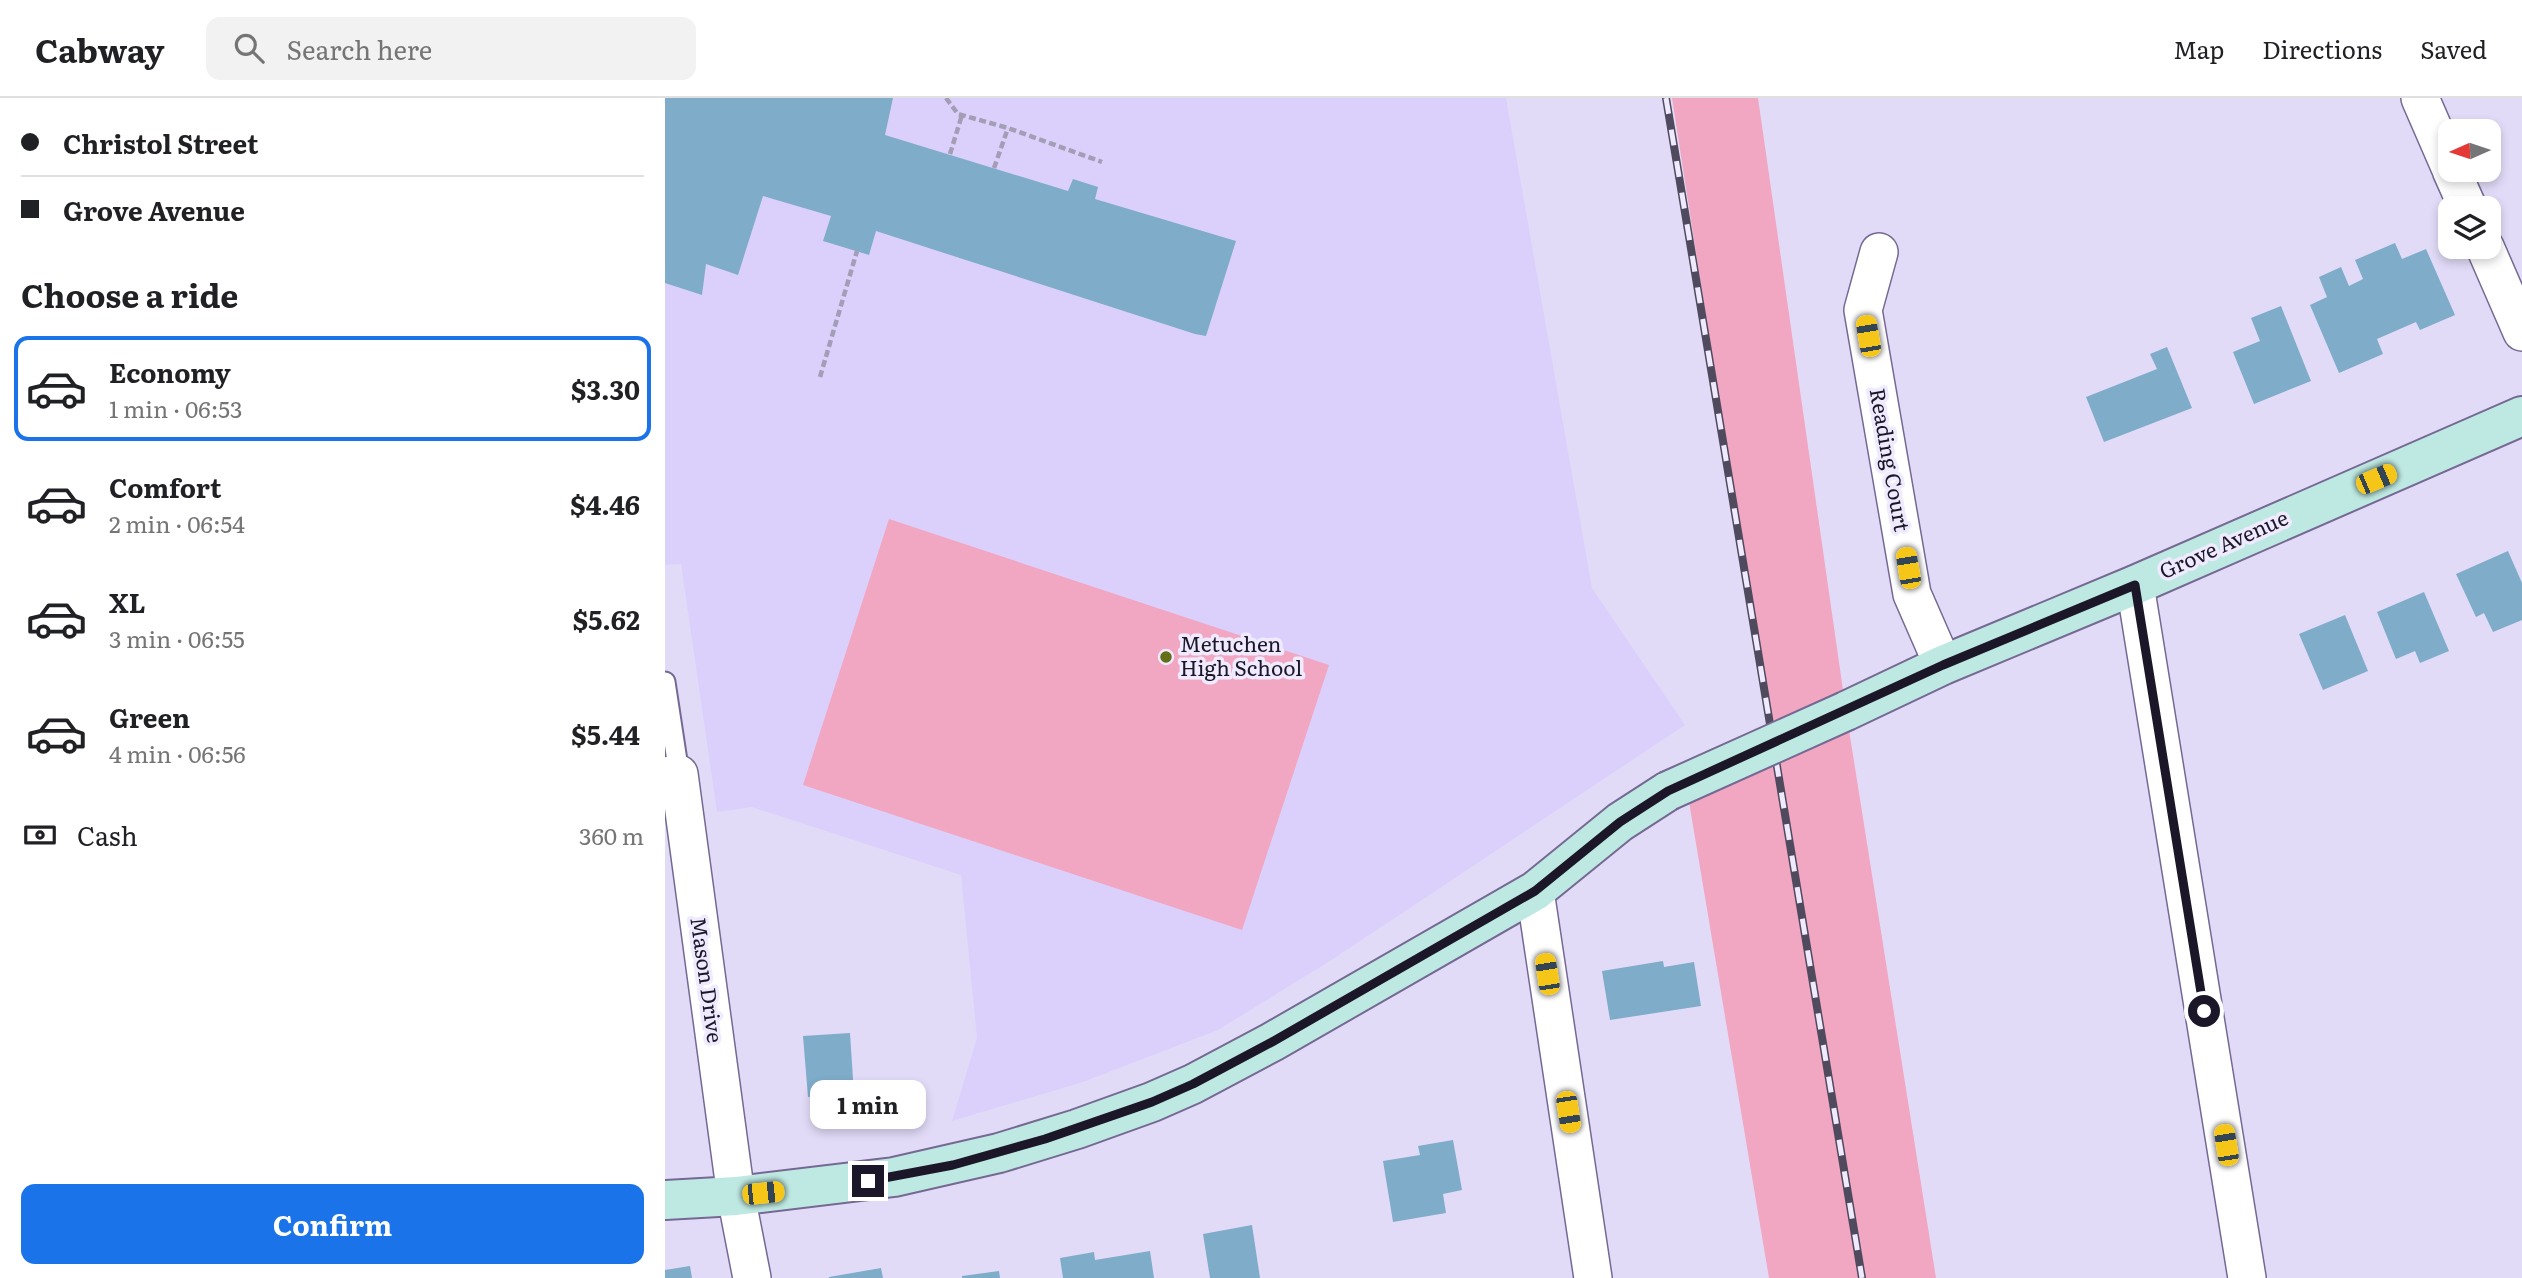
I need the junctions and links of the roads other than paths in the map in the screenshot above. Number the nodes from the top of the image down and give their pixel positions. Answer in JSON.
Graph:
{"nodes":[{"id":1,"x":2420,"y":98,"type":"edge"},
{"id":2,"x":2438,"y":139,"type":"edge"},
{"id":3,"x":1879,"y":252,"type":"dead end"},
{"id":4,"x":2490,"y":259,"type":"edge"},
{"id":5,"x":2522,"y":332,"type":"edge"},
{"id":6,"x":2522,"y":416,"type":"edge"},
{"id":7,"x":2135,"y":585,"type":"junction"},
{"id":8,"x":1943,"y":665,"type":"junction"},
{"id":9,"x":665,"y":682,"type":"edge"},
{"id":10,"x":672,"y":775,"type":"edge"},
{"id":11,"x":1535,"y":891,"type":"junction"},
{"id":12,"x":736,"y":1196,"type":"junction"},
{"id":13,"x":665,"y":1200,"type":"edge"},
{"id":14,"x":752,"y":1278,"type":"edge"},
{"id":15,"x":1593,"y":1278,"type":"edge"},
{"id":16,"x":2247,"y":1278,"type":"edge"}],
"edges":[{"from":1,"to":2,"type":"street"},
{"from":3,"to":8,"type":"street","name":"Reading Court"},
{"from":4,"to":5,"type":"street"},
{"from":6,"to":7,"type":"street","name":"Grove Avenue"},
{"from":7,"to":8,"type":"street","name":"Grove Avenue"},
{"from":7,"to":16,"type":"street"},
{"from":8,"to":11,"type":"street","name":"Grove Avenue","bridge":true},
{"from":9,"to":10,"type":"lane","name":"Mason Drive"},
{"from":10,"to":12,"type":"street","name":"Mason Drive"},
{"from":11,"to":12,"type":"street","name":"Grove Avenue"},
{"from":11,"to":15,"type":"street"},
{"from":12,"to":13,"type":"street","name":"Grove Avenue"},
{"from":12,"to":14,"type":"street","name":"Mason Drive"}]}
